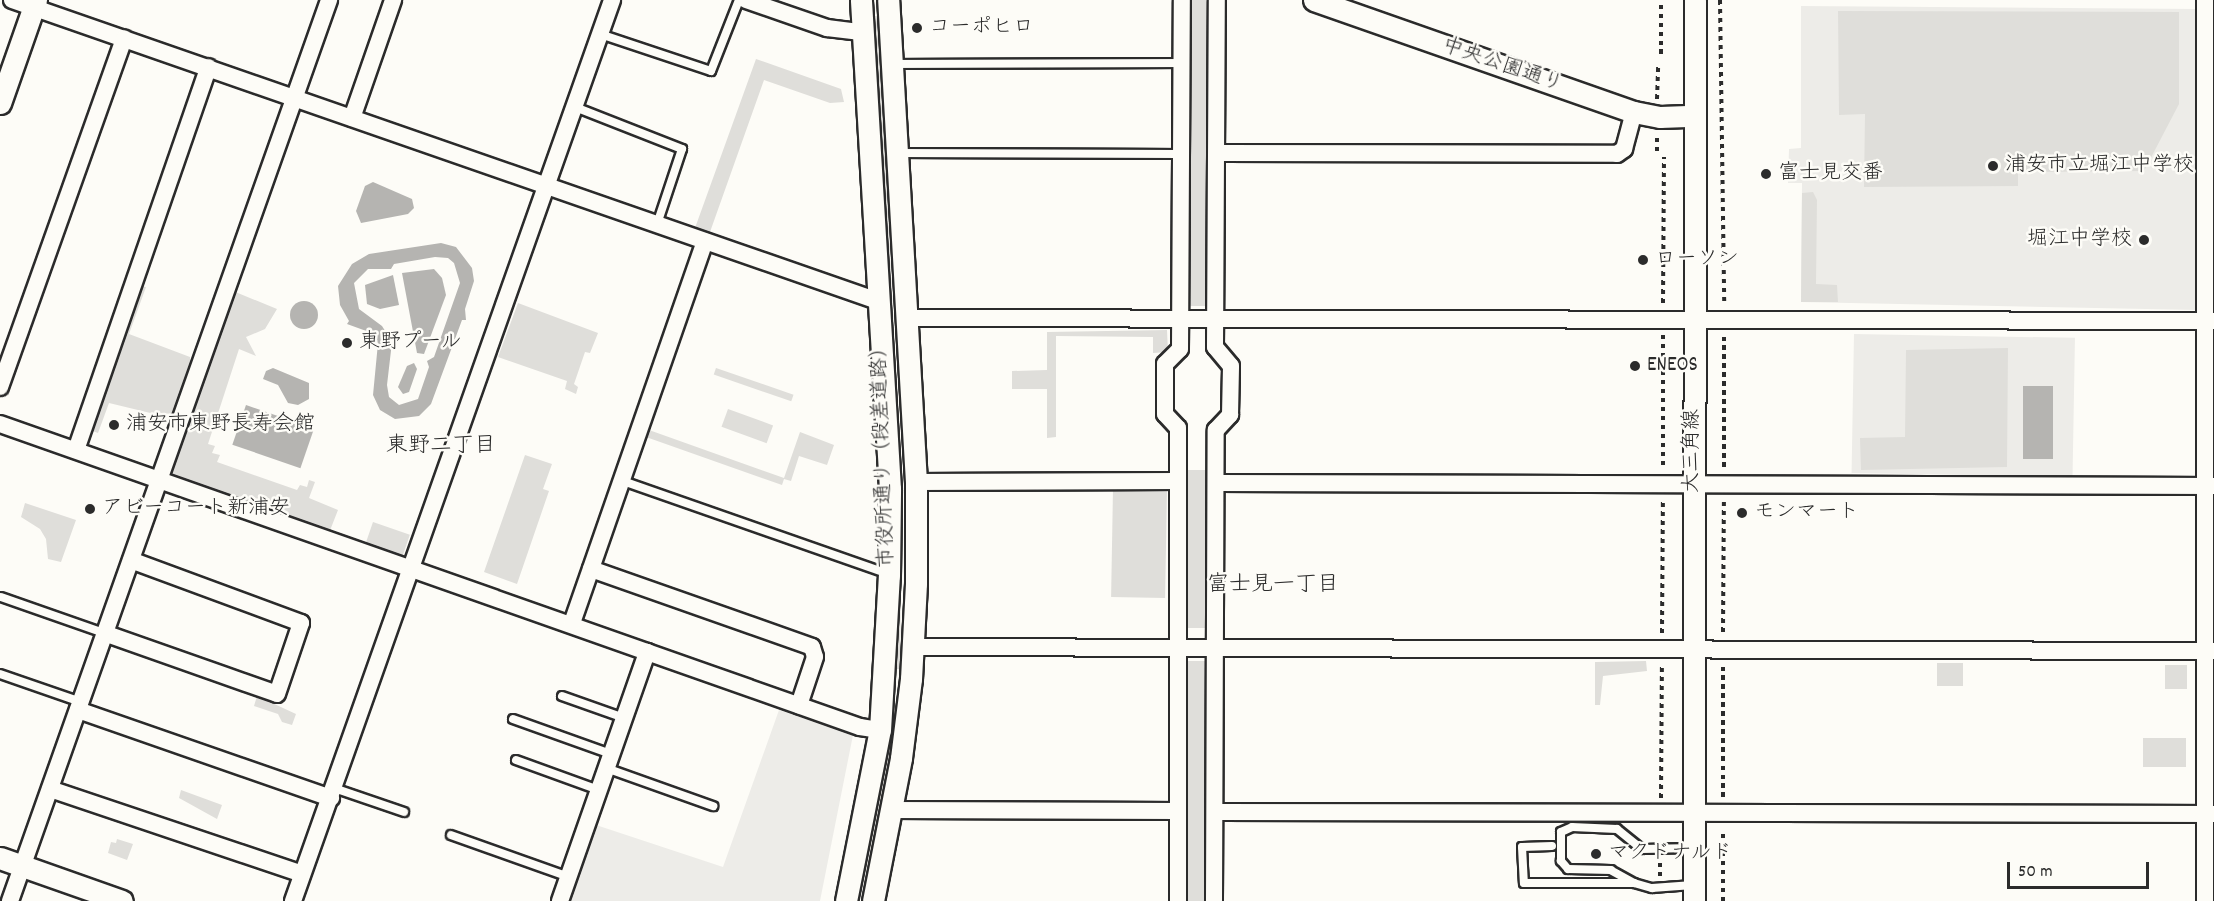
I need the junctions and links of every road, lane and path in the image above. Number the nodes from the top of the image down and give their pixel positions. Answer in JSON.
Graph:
{"nodes":[{"id":1,"x":12,"y":0,"type":"edge"},
{"id":2,"x":329,"y":0,"type":"edge"},
{"id":3,"x":393,"y":0,"type":"edge"},
{"id":4,"x":612,"y":0,"type":"edge"},
{"id":5,"x":739,"y":0,"type":"edge"},
{"id":6,"x":746,"y":0,"type":"edge"},
{"id":7,"x":861,"y":0,"type":"edge"},
{"id":8,"x":888,"y":0,"type":"edge"},
{"id":9,"x":1182,"y":0,"type":"edge"},
{"id":10,"x":1217,"y":0,"type":"edge"},
{"id":11,"x":1314,"y":0,"type":"edge"},
{"id":12,"x":1661,"y":0,"type":"edge"},
{"id":13,"x":1695,"y":0,"type":"edge"},
{"id":14,"x":1720,"y":0,"type":"edge"},
{"id":15,"x":2205,"y":0,"type":"edge"},
{"id":16,"x":35,"y":4,"type":"edge"},
{"id":17,"x":861,"y":32,"type":"junction"},
{"id":18,"x":600,"y":34,"type":"junction"},
{"id":19,"x":124,"y":38,"type":"junction"},
{"id":20,"x":1661,"y":54,"type":"dead end"},
{"id":21,"x":1182,"y":63,"type":"junction"},
{"id":22,"x":891,"y":64,"type":"junction"},
{"id":23,"x":208,"y":67,"type":"junction"},
{"id":24,"x":295,"y":97,"type":"junction"},
{"id":25,"x":0,"y":103,"type":"edge"},
{"id":26,"x":574,"y":107,"type":"junction"},
{"id":27,"x":1634,"y":112,"type":"junction"},
{"id":28,"x":1694,"y":116,"type":"junction"},
{"id":29,"x":352,"y":118,"type":"junction"},
{"id":30,"x":897,"y":153,"type":"junction"},
{"id":31,"x":1217,"y":153,"type":"junction"},
{"id":32,"x":1181,"y":154,"type":"junction"},
{"id":33,"x":2210,"y":156,"type":"edge"},
{"id":34,"x":1664,"y":157,"type":"dead end"},
{"id":35,"x":544,"y":186,"type":"junction"},
{"id":36,"x":657,"y":224,"type":"junction"},
{"id":37,"x":705,"y":242,"type":"junction"},
{"id":38,"x":878,"y":301,"type":"junction"},
{"id":39,"x":906,"y":318,"type":"junction"},
{"id":40,"x":1180,"y":319,"type":"junction"},
{"id":41,"x":1216,"y":319,"type":"junction"},
{"id":42,"x":1663,"y":321,"type":"junction"},
{"id":43,"x":1694,"y":321,"type":"junction"},
{"id":44,"x":1725,"y":321,"type":"junction"},
{"id":45,"x":2209,"y":321,"type":"edge"},
{"id":46,"x":0,"y":387,"type":"edge"},
{"id":47,"x":0,"y":424,"type":"edge"},
{"id":48,"x":76,"y":450,"type":"junction"},
{"id":49,"x":157,"y":481,"type":"junction"},
{"id":50,"x":623,"y":481,"type":"junction"},
{"id":51,"x":1178,"y":481,"type":"junction"},
{"id":52,"x":916,"y":482,"type":"junction"},
{"id":53,"x":1216,"y":483,"type":"junction"},
{"id":54,"x":1664,"y":484,"type":"junction"},
{"id":55,"x":1692,"y":484,"type":"junction"},
{"id":56,"x":1724,"y":484,"type":"junction"},
{"id":57,"x":2210,"y":486,"type":"edge"},
{"id":58,"x":131,"y":560,"type":"junction"},
{"id":59,"x":409,"y":569,"type":"junction"},
{"id":60,"x":591,"y":569,"type":"junction"},
{"id":61,"x":889,"y":574,"type":"junction"},
{"id":62,"x":1,"y":597,"type":"edge"},
{"id":63,"x":572,"y":623,"type":"junction"},
{"id":64,"x":104,"y":633,"type":"junction"},
{"id":65,"x":914,"y":647,"type":"junction"},
{"id":66,"x":1179,"y":647,"type":"junction"},
{"id":67,"x":1215,"y":647,"type":"junction"},
{"id":68,"x":1662,"y":648,"type":"junction"},
{"id":69,"x":1694,"y":648,"type":"junction"},
{"id":70,"x":1724,"y":648,"type":"junction"},
{"id":71,"x":2208,"y":651,"type":"edge"},
{"id":72,"x":647,"y":652,"type":"junction"},
{"id":73,"x":0,"y":674,"type":"edge"},
{"id":74,"x":562,"y":696,"type":"dead end"},
{"id":75,"x":799,"y":705,"type":"junction"},
{"id":76,"x":79,"y":706,"type":"junction"},
{"id":77,"x":624,"y":718,"type":"junction"},
{"id":78,"x":513,"y":719,"type":"dead end"},
{"id":79,"x":880,"y":730,"type":"junction"},
{"id":80,"x":516,"y":760,"type":"dead end"},
{"id":81,"x":609,"y":761,"type":"junction"},
{"id":82,"x":50,"y":789,"type":"junction"},
{"id":83,"x":599,"y":790,"type":"junction"},
{"id":84,"x":333,"y":793,"type":"junction"},
{"id":85,"x":713,"y":806,"type":"dead end"},
{"id":86,"x":892,"y":810,"type":"junction"},
{"id":87,"x":1178,"y":811,"type":"junction"},
{"id":88,"x":404,"y":812,"type":"dead end"},
{"id":89,"x":1215,"y":812,"type":"junction"},
{"id":90,"x":1661,"y":814,"type":"junction"},
{"id":91,"x":1695,"y":814,"type":"junction"},
{"id":92,"x":1723,"y":814,"type":"junction"},
{"id":93,"x":2209,"y":814,"type":"edge"},
{"id":94,"x":451,"y":835,"type":"dead end"},
{"id":95,"x":1552,"y":846,"type":"dead end"},
{"id":96,"x":1694,"y":848,"type":"junction"},
{"id":97,"x":1660,"y":850,"type":"junction"},
{"id":98,"x":0,"y":858,"type":"edge"},
{"id":99,"x":23,"y":866,"type":"junction"},
{"id":100,"x":302,"y":874,"type":"junction"},
{"id":101,"x":569,"y":877,"type":"junction"},
{"id":102,"x":1634,"y":883,"type":"junction"},
{"id":103,"x":1660,"y":887,"type":"junction"},
{"id":104,"x":1694,"y":893,"type":"edge"},
{"id":105,"x":10,"y":901,"type":"edge"},
{"id":106,"x":122,"y":901,"type":"edge"},
{"id":107,"x":293,"y":901,"type":"edge"},
{"id":108,"x":560,"y":901,"type":"edge"},
{"id":109,"x":846,"y":901,"type":"edge"},
{"id":110,"x":873,"y":901,"type":"edge"},
{"id":111,"x":1178,"y":901,"type":"edge"},
{"id":112,"x":1214,"y":901,"type":"edge"},
{"id":113,"x":1723,"y":901,"type":"edge"},
{"id":114,"x":2205,"y":901,"type":"edge"}],
"edges":[{"from":1,"to":16,"type":"street"},
{"from":2,"to":24,"type":"street"},
{"from":3,"to":29,"type":"street"},
{"from":4,"to":18,"type":"street"},
{"from":5,"to":18,"type":"lane"},
{"from":6,"to":17,"type":"street"},
{"from":7,"to":17,"type":"street","name":"市役所通り（段差道路）"},
{"from":8,"to":22,"type":"street","name":"市役所通り（段差道路）"},
{"from":9,"to":21,"type":"street"},
{"from":10,"to":31,"type":"street"},
{"from":11,"to":27,"type":"street","name":"中央公園通り"},
{"from":12,"to":20,"type":"path"},
{"from":13,"to":28,"type":"street","name":"大三角線"},
{"from":14,"to":44,"type":"path"},
{"from":15,"to":33,"type":"street"},
{"from":16,"to":19,"type":"street"},
{"from":16,"to":25,"type":"street"},
{"from":17,"to":38,"type":"street","name":"市役所通り（段差道路）"},
{"from":18,"to":26,"type":"street"},
{"from":19,"to":23,"type":"street"},
{"from":19,"to":46,"type":"street"},
{"from":21,"to":22,"type":"lane"},
{"from":21,"to":32,"type":"street"},
{"from":22,"to":30,"type":"street","name":"市役所通り（段差道路）"},
{"from":23,"to":24,"type":"street"},
{"from":23,"to":48,"type":"street"},
{"from":24,"to":29,"type":"street"},
{"from":24,"to":49,"type":"street"},
{"from":26,"to":35,"type":"street"},
{"from":26,"to":36,"type":"lane"},
{"from":27,"to":28,"type":"street","name":"中央公園通り"},
{"from":27,"to":31,"type":"street"},
{"from":28,"to":43,"type":"street","name":"大三角線"},
{"from":29,"to":35,"type":"street"},
{"from":30,"to":32,"type":"lane"},
{"from":30,"to":39,"type":"street","name":"市役所通り（段差道路）"},
{"from":31,"to":41,"type":"street"},
{"from":32,"to":40,"type":"street"},
{"from":33,"to":45,"type":"street"},
{"from":34,"to":42,"type":"path"},
{"from":35,"to":36,"type":"street"},
{"from":35,"to":59,"type":"street"},
{"from":36,"to":37,"type":"street"},
{"from":37,"to":38,"type":"street"},
{"from":37,"to":50,"type":"street"},
{"from":38,"to":61,"type":"street","name":"市役所通り（段差道路）"},
{"from":39,"to":40,"type":"street"},
{"from":39,"to":52,"type":"street","name":"市役所通り（段差道路）"},
{"from":40,"to":41,"type":"street"},
{"from":40,"to":51,"type":"street"},
{"from":41,"to":42,"type":"street"},
{"from":41,"to":53,"type":"street"},
{"from":42,"to":43,"type":"street"},
{"from":42,"to":54,"type":"path"},
{"from":43,"to":44,"type":"street"},
{"from":43,"to":55,"type":"street","name":"大三角線"},
{"from":44,"to":45,"type":"street"},
{"from":44,"to":56,"type":"path"},
{"from":45,"to":57,"type":"street"},
{"from":47,"to":48,"type":"street"},
{"from":48,"to":49,"type":"street"},
{"from":49,"to":58,"type":"street"},
{"from":49,"to":59,"type":"street"},
{"from":50,"to":60,"type":"street"},
{"from":50,"to":61,"type":"lane"},
{"from":51,"to":52,"type":"street"},
{"from":51,"to":66,"type":"street"},
{"from":52,"to":65,"type":"street","name":"市役所通り（段差道路）"},
{"from":53,"to":54,"type":"street"},
{"from":53,"to":67,"type":"street"},
{"from":54,"to":55,"type":"street"},
{"from":54,"to":68,"type":"path"},
{"from":55,"to":56,"type":"street"},
{"from":55,"to":69,"type":"street","name":"大三角線"},
{"from":56,"to":57,"type":"street"},
{"from":56,"to":70,"type":"path"},
{"from":57,"to":71,"type":"street"},
{"from":58,"to":64,"type":"street"},
{"from":58,"to":64,"type":"street"},
{"from":59,"to":63,"type":"street"},
{"from":59,"to":84,"type":"street"},
{"from":60,"to":63,"type":"street"},
{"from":60,"to":75,"type":"street"},
{"from":61,"to":79,"type":"street","name":"市役所通り（段差道路）"},
{"from":62,"to":64,"type":"lane"},
{"from":63,"to":72,"type":"street"},
{"from":64,"to":76,"type":"street"},
{"from":65,"to":66,"type":"street"},
{"from":65,"to":86,"type":"street","name":"市役所通り（段差道路）"},
{"from":66,"to":67,"type":"street"},
{"from":66,"to":87,"type":"street"},
{"from":67,"to":68,"type":"street"},
{"from":67,"to":89,"type":"street"},
{"from":68,"to":69,"type":"street"},
{"from":68,"to":90,"type":"path"},
{"from":69,"to":70,"type":"street"},
{"from":69,"to":91,"type":"street","name":"大三角線"},
{"from":70,"to":71,"type":"street"},
{"from":70,"to":92,"type":"path"},
{"from":71,"to":93,"type":"street"},
{"from":72,"to":75,"type":"street"},
{"from":72,"to":77,"type":"street"},
{"from":73,"to":76,"type":"lane"},
{"from":74,"to":77,"type":"lane"},
{"from":75,"to":79,"type":"street"},
{"from":76,"to":82,"type":"street"},
{"from":76,"to":84,"type":"street"},
{"from":77,"to":81,"type":"street"},
{"from":78,"to":81,"type":"lane"},
{"from":79,"to":109,"type":"street","name":"市役所通り（段差道路）"},
{"from":80,"to":83,"type":"lane"},
{"from":81,"to":83,"type":"street"},
{"from":81,"to":85,"type":"lane"},
{"from":82,"to":99,"type":"street"},
{"from":82,"to":100,"type":"street"},
{"from":83,"to":101,"type":"street"},
{"from":84,"to":88,"type":"lane"},
{"from":84,"to":100,"type":"street"},
{"from":86,"to":87,"type":"street"},
{"from":86,"to":110,"type":"street","name":"市役所通り（段差道路）"},
{"from":87,"to":111,"type":"street"},
{"from":89,"to":90,"type":"street"},
{"from":89,"to":112,"type":"street"},
{"from":90,"to":91,"type":"street"},
{"from":91,"to":92,"type":"street"},
{"from":91,"to":96,"type":"street","name":"大三角線"},
{"from":92,"to":93,"type":"street"},
{"from":92,"to":113,"type":"path"},
{"from":93,"to":114,"type":"street"},
{"from":94,"to":101,"type":"lane"},
{"from":95,"to":102,"type":"lane"},
{"from":96,"to":97,"type":"lane"},
{"from":96,"to":104,"type":"street","name":"大三角線"},
{"from":97,"to":102,"type":"lane"},
{"from":97,"to":103,"type":"path"},
{"from":98,"to":99,"type":"street"},
{"from":99,"to":105,"type":"street"},
{"from":99,"to":106,"type":"street"},
{"from":100,"to":107,"type":"street"},
{"from":101,"to":108,"type":"street"},
{"from":102,"to":103,"type":"lane"},
{"from":103,"to":104,"type":"lane"}]}
